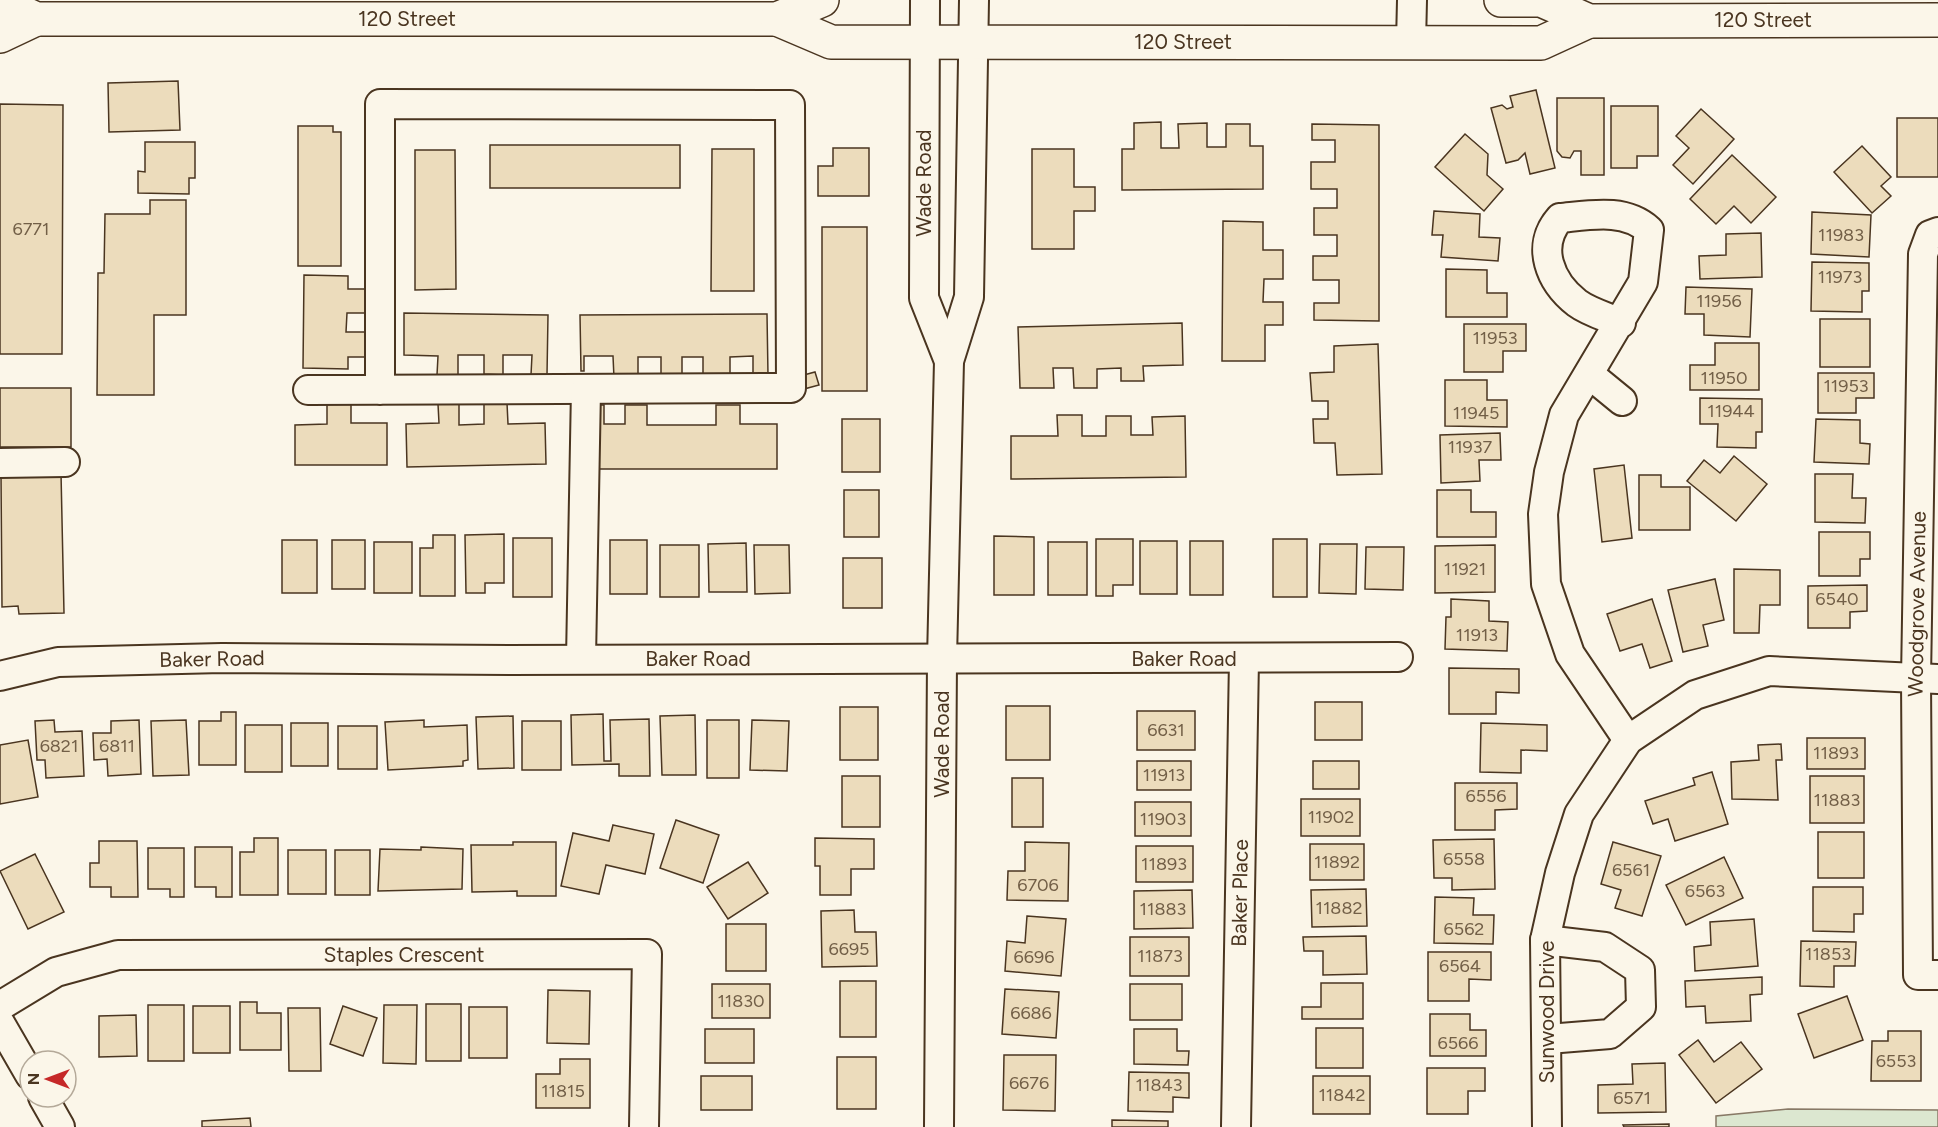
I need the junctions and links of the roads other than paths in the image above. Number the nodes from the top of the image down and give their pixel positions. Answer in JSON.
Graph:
{"nodes":[{"id":1,"x":822,"y":0,"type":"edge"},
{"id":2,"x":925,"y":0,"type":"edge"},
{"id":3,"x":974,"y":0,"type":"edge"},
{"id":4,"x":1412,"y":0,"type":"edge"},
{"id":5,"x":1501,"y":0,"type":"edge"},
{"id":6,"x":0,"y":2,"type":"edge"},
{"id":7,"x":36,"y":19,"type":"junction"},
{"id":8,"x":777,"y":19,"type":"junction"},
{"id":9,"x":1938,"y":20,"type":"edge"},
{"id":10,"x":1589,"y":21,"type":"junction"},
{"id":11,"x":0,"y":36,"type":"edge"},
{"id":12,"x":925,"y":42,"type":"junction"},
{"id":13,"x":974,"y":42,"type":"junction"},
{"id":14,"x":1411,"y":44,"type":"junction"},
{"id":15,"x":1934,"y":234,"type":"edge"},
{"id":16,"x":1621,"y":323,"type":"dead end"},
{"id":17,"x":949,"y":361,"type":"junction"},
{"id":18,"x":1588,"y":374,"type":"junction"},
{"id":19,"x":586,"y":389,"type":"junction"},
{"id":20,"x":308,"y":390,"type":"dead end"},
{"id":21,"x":380,"y":390,"type":"junction"},
{"id":22,"x":1622,"y":401,"type":"dead end"},
{"id":23,"x":65,"y":462,"type":"dead end"},
{"id":24,"x":0,"y":463,"type":"edge"},
{"id":25,"x":1398,"y":657,"type":"dead end"},
{"id":26,"x":942,"y":658,"type":"junction"},
{"id":27,"x":581,"y":659,"type":"junction"},
{"id":28,"x":1244,"y":659,"type":"junction"},
{"id":29,"x":0,"y":676,"type":"edge"},
{"id":30,"x":1927,"y":679,"type":"edge"},
{"id":31,"x":1628,"y":740,"type":"junction"},
{"id":32,"x":1545,"y":940,"type":"junction"},
{"id":33,"x":1928,"y":975,"type":"edge"},
{"id":34,"x":0,"y":1006,"type":"edge"},
{"id":35,"x":0,"y":1023,"type":"edge"},
{"id":36,"x":1548,"y":1039,"type":"junction"},
{"id":37,"x":18,"y":1054,"type":"edge"},
{"id":38,"x":50,"y":1109,"type":"edge"},
{"id":39,"x":60,"y":1127,"type":"edge"},
{"id":40,"x":644,"y":1127,"type":"edge"},
{"id":41,"x":939,"y":1127,"type":"edge"},
{"id":42,"x":1236,"y":1127,"type":"edge"},
{"id":43,"x":1547,"y":1127,"type":"edge"}],
"edges":[{"from":1,"to":8,"type":"main road","name":"120 Street"},
{"from":2,"to":12,"type":"street","name":"Wade Road"},
{"from":3,"to":13,"type":"street","name":"Wade Road"},
{"from":4,"to":14,"type":"street"},
{"from":5,"to":10,"type":"main road","name":"120 Street"},
{"from":6,"to":7,"type":"main road","name":"120 Street"},
{"from":7,"to":8,"type":"main road","name":"120 Street"},
{"from":7,"to":11,"type":"main road","name":"120 Street"},
{"from":8,"to":12,"type":"main road","name":"120 Street"},
{"from":9,"to":10,"type":"main road","name":"120 Street"},
{"from":10,"to":14,"type":"main road","name":"120 Street"},
{"from":12,"to":13,"type":"main road","name":"120 Street"},
{"from":12,"to":17,"type":"street","name":"Wade Road"},
{"from":13,"to":14,"type":"main road","name":"120 Street"},
{"from":13,"to":17,"type":"street","name":"Wade Road"},
{"from":15,"to":30,"type":"street","name":"Woodgrove Avenue"},
{"from":16,"to":18,"type":"street"},
{"from":17,"to":26,"type":"street","name":"Wade Road"},
{"from":18,"to":22,"type":"street"},
{"from":18,"to":31,"type":"street"},
{"from":19,"to":21,"type":"street"},
{"from":19,"to":21,"type":"street"},
{"from":19,"to":27,"type":"street"},
{"from":20,"to":21,"type":"street"},
{"from":23,"to":24,"type":"street"},
{"from":25,"to":28,"type":"street","name":"Baker Road"},
{"from":26,"to":27,"type":"street","name":"Baker Road"},
{"from":26,"to":28,"type":"street","name":"Baker Road"},
{"from":26,"to":41,"type":"street","name":"Wade Road"},
{"from":27,"to":29,"type":"street","name":"Baker Road"},
{"from":28,"to":42,"type":"street","name":"Baker Place"},
{"from":30,"to":31,"type":"street","name":"Sunwood Drive"},
{"from":30,"to":33,"type":"street","name":"Woodgrove Avenue"},
{"from":31,"to":32,"type":"street","name":"Sunwood Drive"},
{"from":32,"to":36,"type":"street","name":"Sunwood Drive"},
{"from":32,"to":36,"type":"street"},
{"from":34,"to":40,"type":"street","name":"Staples Crescent"},
{"from":35,"to":37,"type":"street"},
{"from":36,"to":43,"type":"street","name":"Sunwood Drive"},
{"from":38,"to":39,"type":"street"}]}
